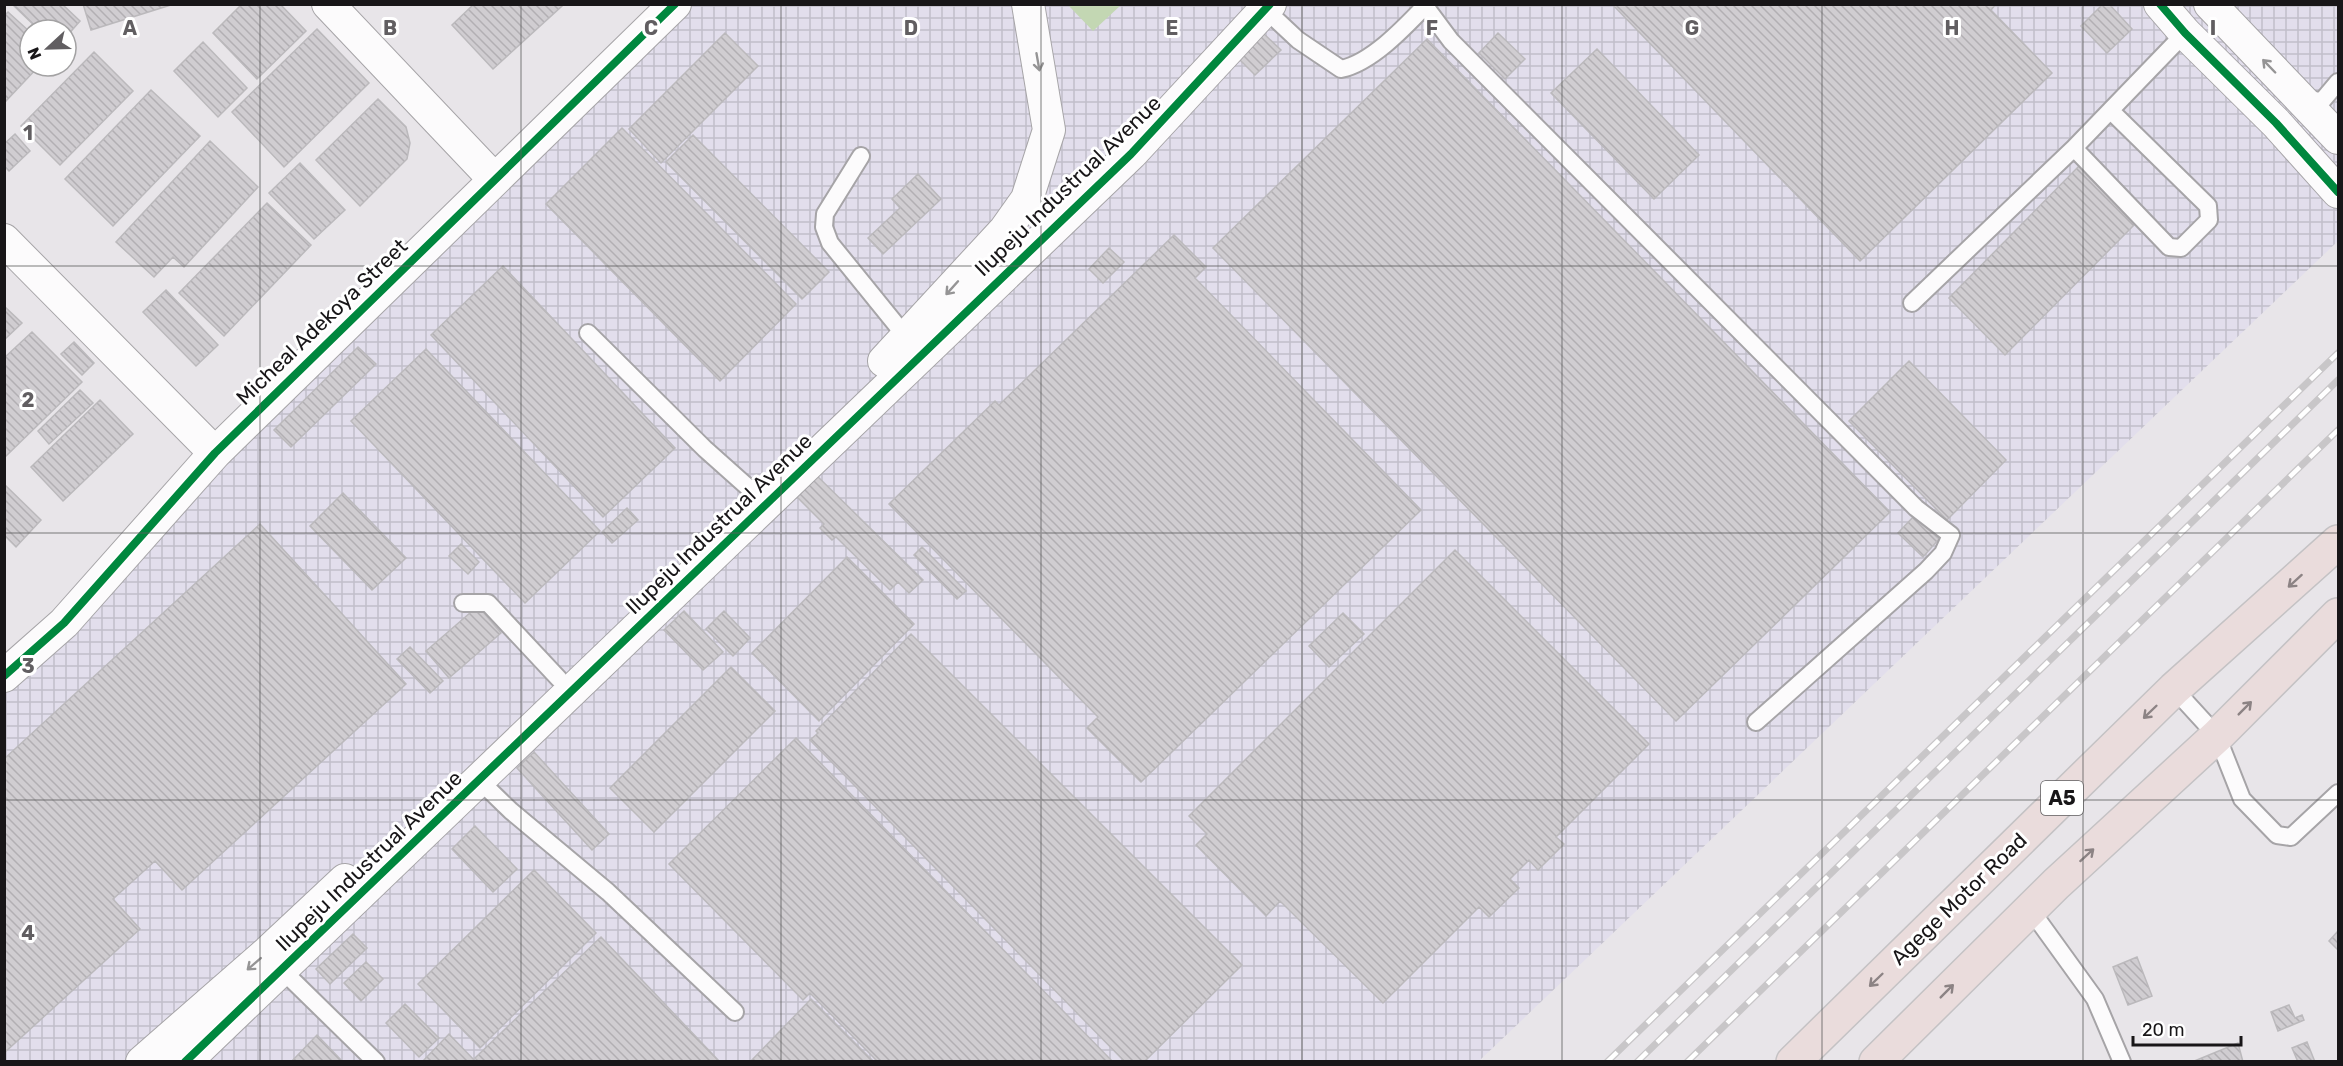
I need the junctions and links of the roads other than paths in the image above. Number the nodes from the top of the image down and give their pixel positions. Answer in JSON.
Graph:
{"nodes":[{"id":1,"x":328,"y":4,"type":"edge"},
{"id":2,"x":675,"y":4,"type":"edge"},
{"id":3,"x":1028,"y":4,"type":"edge"},
{"id":4,"x":2160,"y":4,"type":"edge"},
{"id":5,"x":2210,"y":4,"type":"edge"},
{"id":6,"x":1268,"y":7,"type":"edge"},
{"id":7,"x":2185,"y":33,"type":"junction"},
{"id":8,"x":2338,"y":82,"type":"edge"},
{"id":9,"x":2301,"y":99,"type":"junction"},
{"id":10,"x":2112,"y":112,"type":"junction"},
{"id":11,"x":2338,"y":138,"type":"edge"},
{"id":12,"x":2074,"y":148,"type":"junction"},
{"id":13,"x":861,"y":156,"type":"dead end"},
{"id":14,"x":494,"y":179,"type":"junction"},
{"id":15,"x":2338,"y":192,"type":"edge"},
{"id":16,"x":4,"y":240,"type":"edge"},
{"id":17,"x":1912,"y":303,"type":"dead end"},
{"id":18,"x":588,"y":333,"type":"dead end"},
{"id":19,"x":907,"y":338,"type":"junction"},
{"id":20,"x":215,"y":453,"type":"junction"},
{"id":21,"x":751,"y":490,"type":"junction"},
{"id":22,"x":2338,"y":542,"type":"edge"},
{"id":23,"x":463,"y":603,"type":"dead end"},
{"id":24,"x":2338,"y":615,"type":"edge"},
{"id":25,"x":4,"y":676,"type":"edge"},
{"id":26,"x":559,"y":679,"type":"junction"},
{"id":27,"x":2174,"y":689,"type":"junction"},
{"id":28,"x":1756,"y":722,"type":"dead end"},
{"id":29,"x":2217,"y":736,"type":"junction"},
{"id":30,"x":479,"y":780,"type":"junction"},
{"id":31,"x":2338,"y":793,"type":"edge"},
{"id":32,"x":2030,"y":909,"type":"junction"},
{"id":33,"x":282,"y":970,"type":"junction"},
{"id":34,"x":735,"y":1012,"type":"dead end"},
{"id":35,"x":142,"y":1062,"type":"edge"},
{"id":36,"x":185,"y":1062,"type":"edge"},
{"id":37,"x":376,"y":1062,"type":"edge"},
{"id":38,"x":1793,"y":1062,"type":"edge"},
{"id":39,"x":1876,"y":1062,"type":"edge"},
{"id":40,"x":2122,"y":1062,"type":"edge"}],
"edges":[{"from":1,"to":14,"type":"street"},
{"from":2,"to":14,"type":"street","name":"Micheal Adekoya Street"},
{"from":3,"to":19,"type":"street","name":"Ilupeju Industrual Avenue","one_way":true},
{"from":4,"to":7,"type":"street"},
{"from":9,"to":5,"type":"street","one_way":true},
{"from":6,"to":28,"type":"lane"},
{"from":6,"to":30,"type":"street","name":"Ilupeju Industrual Avenue"},
{"from":7,"to":10,"type":"lane"},
{"from":7,"to":15,"type":"street"},
{"from":8,"to":9,"type":"lane"},
{"from":9,"to":11,"type":"street"},
{"from":10,"to":12,"type":"lane"},
{"from":10,"to":12,"type":"lane"},
{"from":12,"to":17,"type":"lane"},
{"from":13,"to":19,"type":"lane"},
{"from":14,"to":20,"type":"street","name":"Micheal Adekoya Street"},
{"from":16,"to":20,"type":"street"},
{"from":18,"to":21,"type":"lane"},
{"from":19,"to":21,"type":"street","name":"Ilupeju Industrual Avenue"},
{"from":20,"to":25,"type":"street","name":"Micheal Adekoya Street"},
{"from":21,"to":26,"type":"street","name":"Ilupeju Industrual Avenue"},
{"from":22,"to":27,"type":"highway","name":"Agege Motor Road","number":"A5","one_way":true},
{"from":23,"to":26,"type":"lane"},
{"from":29,"to":24,"type":"highway","one_way":true},
{"from":26,"to":35,"type":"street","name":"Ilupeju Industrual Avenue","one_way":true},
{"from":27,"to":29,"type":"lane"},
{"from":27,"to":38,"type":"highway","name":"Agege Motor Road","number":"A5","one_way":true},
{"from":29,"to":31,"type":"lane"},
{"from":32,"to":29,"type":"highway","one_way":true},
{"from":30,"to":33,"type":"street","name":"Ilupeju Industrual Avenue"},
{"from":30,"to":34,"type":"lane"},
{"from":39,"to":32,"type":"highway","one_way":true},
{"from":32,"to":40,"type":"lane"},
{"from":33,"to":36,"type":"street","name":"Ilupeju Industrual Avenue"},
{"from":33,"to":37,"type":"lane"}]}
